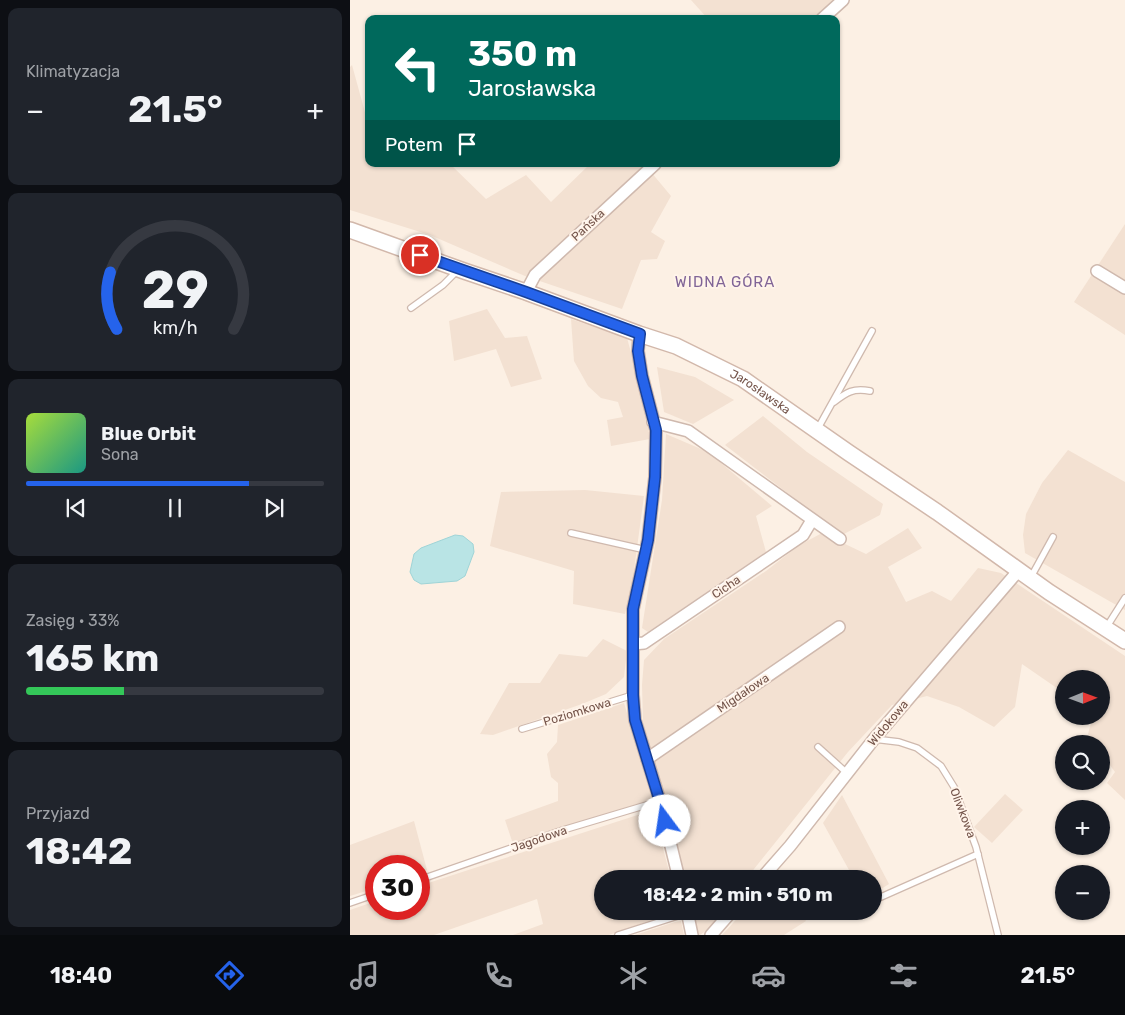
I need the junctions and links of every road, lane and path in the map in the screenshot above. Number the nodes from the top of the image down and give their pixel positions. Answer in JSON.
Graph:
{"nodes":[{"id":1,"x":843,"y":0,"type":"edge"},
{"id":2,"x":826,"y":15,"type":"edge"},
{"id":3,"x":652,"y":167,"type":"edge"},
{"id":4,"x":350,"y":230,"type":"edge"},
{"id":5,"x":459,"y":269,"type":"junction"},
{"id":6,"x":1096,"y":271,"type":"dead end"},
{"id":7,"x":1125,"y":288,"type":"edge"},
{"id":8,"x":526,"y":292,"type":"junction"},
{"id":9,"x":411,"y":308,"type":"dead end"},
{"id":10,"x":872,"y":331,"type":"dead end"},
{"id":11,"x":640,"y":334,"type":"junction"},
{"id":12,"x":870,"y":391,"type":"dead end"},
{"id":13,"x":832,"y":403,"type":"junction"},
{"id":14,"x":654,"y":422,"type":"junction"},
{"id":15,"x":817,"y":430,"type":"junction"},
{"id":16,"x":812,"y":520,"type":"junction"},
{"id":17,"x":571,"y":533,"type":"dead end"},
{"id":18,"x":1053,"y":537,"type":"dead end"},
{"id":19,"x":840,"y":539,"type":"dead end"},
{"id":20,"x":646,"y":550,"type":"junction"},
{"id":21,"x":1025,"y":574,"type":"junction"},
{"id":22,"x":1125,"y":598,"type":"edge"},
{"id":23,"x":839,"y":627,"type":"dead end"},
{"id":24,"x":1106,"y":628,"type":"junction"},
{"id":25,"x":1125,"y":642,"type":"edge"},
{"id":26,"x":633,"y":644,"type":"junction"},
{"id":27,"x":633,"y":695,"type":"junction"},
{"id":28,"x":522,"y":729,"type":"dead end"},
{"id":29,"x":874,"y":739,"type":"junction"},
{"id":30,"x":818,"y":747,"type":"dead end"},
{"id":31,"x":647,"y":759,"type":"junction"},
{"id":32,"x":848,"y":774,"type":"junction"},
{"id":33,"x":660,"y":802,"type":"junction"},
{"id":34,"x":978,"y":854,"type":"junction"},
{"id":35,"x":677,"y":870,"type":"edge"},
{"id":36,"x":769,"y":870,"type":"edge"},
{"id":37,"x":430,"y":876,"type":"edge"},
{"id":38,"x":882,"y":897,"type":"edge"},
{"id":39,"x":365,"y":898,"type":"edge"},
{"id":40,"x":350,"y":903,"type":"edge"},
{"id":41,"x":663,"y":920,"type":"edge"},
{"id":42,"x":689,"y":920,"type":"edge"},
{"id":43,"x":724,"y":920,"type":"edge"},
{"id":44,"x":618,"y":935,"type":"edge"},
{"id":45,"x":692,"y":935,"type":"edge"},
{"id":46,"x":711,"y":935,"type":"edge"},
{"id":47,"x":998,"y":935,"type":"edge"}],
"edges":[{"from":1,"to":2,"type":"street"},
{"from":3,"to":8,"type":"street","name":"Pańska"},
{"from":4,"to":5,"type":"main road","name":"Jarosławska"},
{"from":5,"to":8,"type":"main road","name":"Jarosławska"},
{"from":5,"to":9,"type":"lane"},
{"from":6,"to":7,"type":"street"},
{"from":8,"to":11,"type":"main road","name":"Jarosławska"},
{"from":10,"to":13,"type":"lane"},
{"from":11,"to":14,"type":"street"},
{"from":11,"to":15,"type":"main road","name":"Jarosławska"},
{"from":12,"to":13,"type":"lane"},
{"from":13,"to":15,"type":"lane"},
{"from":14,"to":16,"type":"street"},
{"from":14,"to":20,"type":"street"},
{"from":15,"to":21,"type":"main road","name":"Jarosławska"},
{"from":16,"to":19,"type":"street"},
{"from":16,"to":26,"type":"street","name":"Cicha"},
{"from":17,"to":20,"type":"lane"},
{"from":18,"to":21,"type":"lane"},
{"from":20,"to":26,"type":"street"},
{"from":21,"to":24,"type":"main road","name":"Jarosławska"},
{"from":21,"to":29,"type":"street","name":"Widokowa"},
{"from":22,"to":24,"type":"lane"},
{"from":23,"to":31,"type":"street","name":"Migdałowa"},
{"from":24,"to":25,"type":"main road","name":"Jarosławska"},
{"from":26,"to":27,"type":"street"},
{"from":27,"to":28,"type":"lane","name":"Poziomkowa"},
{"from":27,"to":31,"type":"street"},
{"from":29,"to":32,"type":"street","name":"Widokowa"},
{"from":29,"to":34,"type":"lane","name":"Oliwkowa"},
{"from":30,"to":32,"type":"lane"},
{"from":31,"to":33,"type":"street"},
{"from":32,"to":36,"type":"street","name":"Widokowa"},
{"from":33,"to":35,"type":"street"},
{"from":33,"to":37,"type":"lane","name":"Jagodowa"},
{"from":34,"to":38,"type":"lane"},
{"from":34,"to":47,"type":"lane","name":"Oliwkowa"},
{"from":39,"to":40,"type":"lane"},
{"from":41,"to":44,"type":"lane"},
{"from":42,"to":45,"type":"street"},
{"from":43,"to":46,"type":"street"}]}
